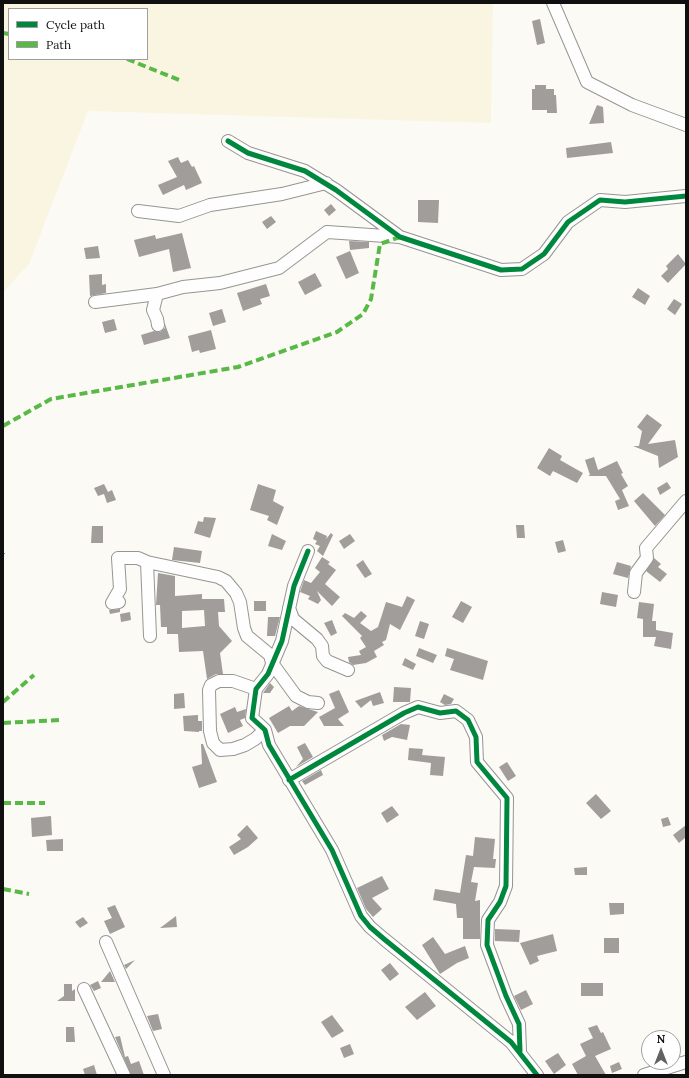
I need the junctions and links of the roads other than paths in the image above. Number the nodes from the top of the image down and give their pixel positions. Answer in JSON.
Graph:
{"nodes":[{"id":1,"x":553,"y":3,"type":"edge"},
{"id":2,"x":686,"y":125,"type":"edge"},
{"id":3,"x":228,"y":141,"type":"dead end"},
{"id":4,"x":326,"y":183,"type":"junction"},
{"id":5,"x":686,"y":196,"type":"edge"},
{"id":6,"x":138,"y":211,"type":"dead end"},
{"id":7,"x":400,"y":237,"type":"junction"},
{"id":8,"x":157,"y":294,"type":"junction"},
{"id":9,"x":95,"y":302,"type":"dead end"},
{"id":10,"x":158,"y":325,"type":"dead end"},
{"id":11,"x":686,"y":501,"type":"edge"},
{"id":12,"x":308,"y":551,"type":"dead end"},
{"id":13,"x":147,"y":562,"type":"junction"},
{"id":14,"x":634,"y":592,"type":"dead end"},
{"id":15,"x":119,"y":602,"type":"dead end"},
{"id":16,"x":289,"y":608,"type":"junction"},
{"id":17,"x":150,"y":636,"type":"dead end"},
{"id":18,"x":272,"y":663,"type":"junction"},
{"id":19,"x":348,"y":670,"type":"dead end"},
{"id":20,"x":256,"y":689,"type":"junction"},
{"id":21,"x":318,"y":703,"type":"dead end"},
{"id":22,"x":265,"y":730,"type":"junction"},
{"id":23,"x":289,"y":780,"type":"junction"},
{"id":24,"x":106,"y":942,"type":"dead end"},
{"id":25,"x":84,"y":989,"type":"dead end"},
{"id":26,"x":520,"y":1051,"type":"junction"},
{"id":27,"x":686,"y":1062,"type":"edge"},
{"id":28,"x":124,"y":1075,"type":"edge"},
{"id":29,"x":164,"y":1075,"type":"edge"},
{"id":30,"x":537,"y":1075,"type":"edge"},
{"id":31,"x":644,"y":1075,"type":"edge"}],
"edges":[{"from":1,"to":2,"type":"street"},
{"from":3,"to":4,"type":"street"},
{"from":4,"to":6,"type":"street"},
{"from":4,"to":7,"type":"street"},
{"from":5,"to":7,"type":"street"},
{"from":7,"to":8,"type":"street"},
{"from":8,"to":9,"type":"street"},
{"from":8,"to":10,"type":"street"},
{"from":11,"to":14,"type":"street"},
{"from":12,"to":16,"type":"street"},
{"from":13,"to":15,"type":"street"},
{"from":13,"to":17,"type":"street"},
{"from":13,"to":18,"type":"street"},
{"from":16,"to":18,"type":"street"},
{"from":16,"to":19,"type":"street"},
{"from":18,"to":20,"type":"street"},
{"from":18,"to":21,"type":"street"},
{"from":20,"to":22,"type":"street"},
{"from":20,"to":22,"type":"street"},
{"from":22,"to":23,"type":"street"},
{"from":23,"to":26,"type":"street"},
{"from":23,"to":26,"type":"street"},
{"from":24,"to":29,"type":"street"},
{"from":25,"to":28,"type":"street"},
{"from":26,"to":30,"type":"street"},
{"from":27,"to":31,"type":"street"}]}
